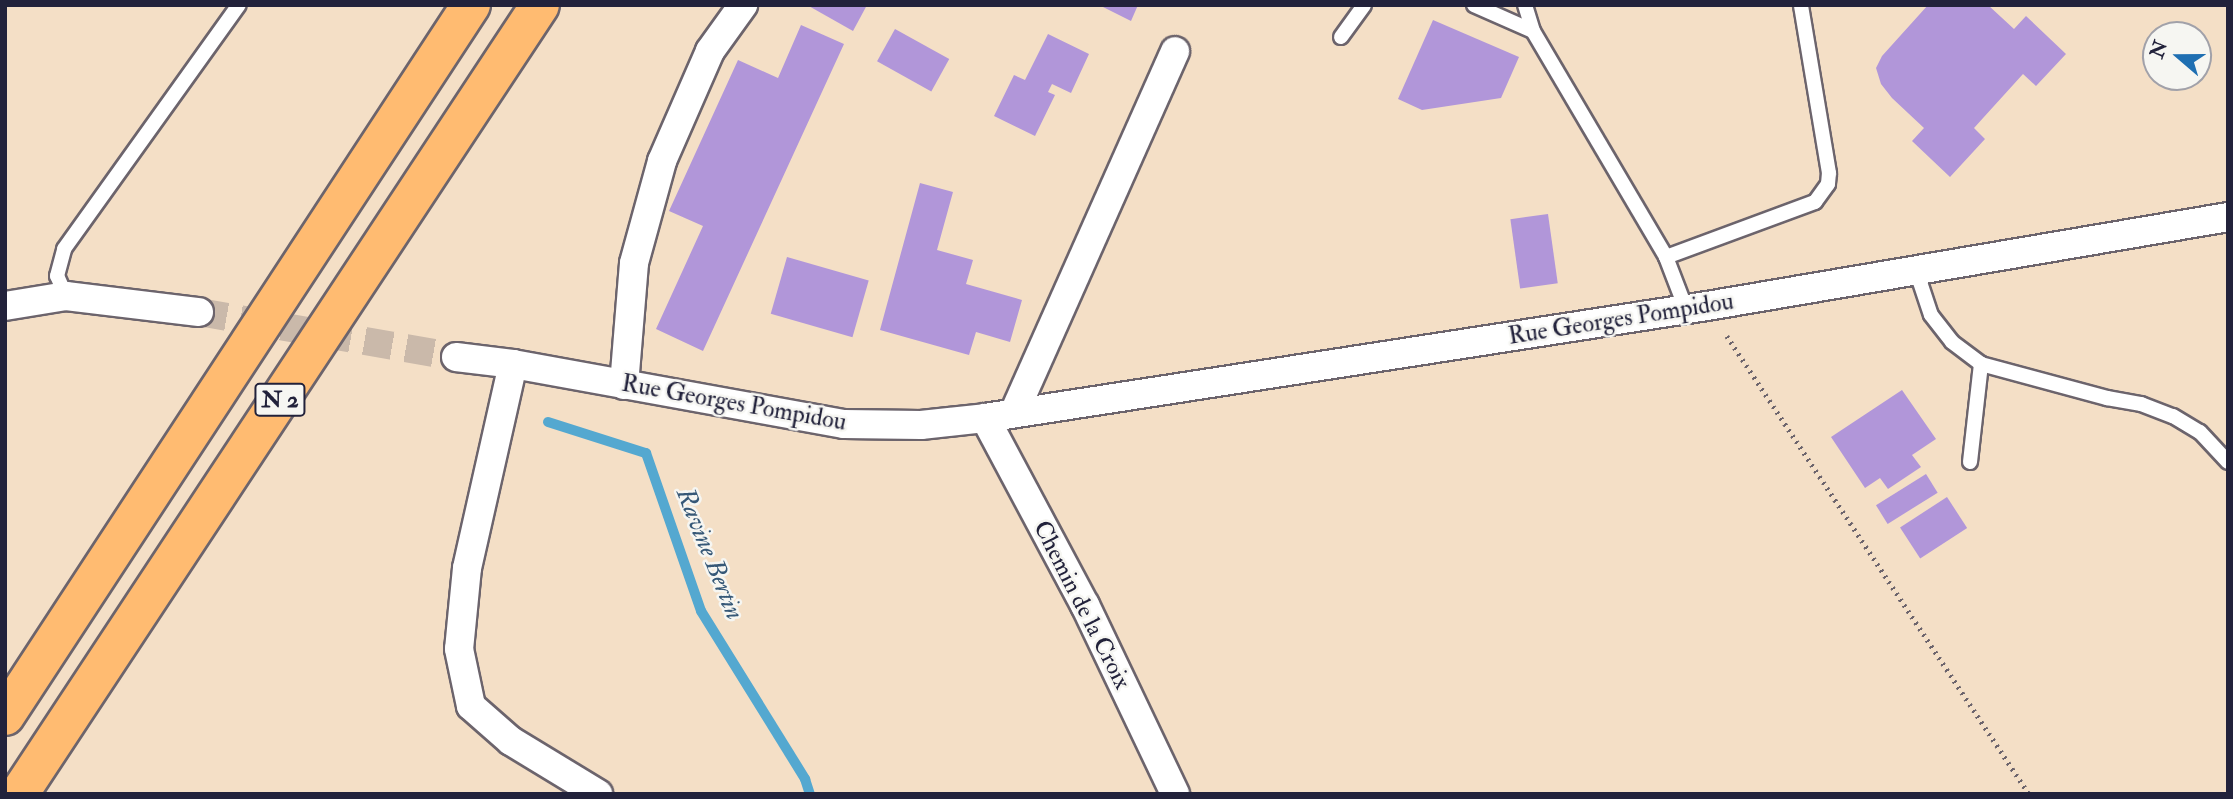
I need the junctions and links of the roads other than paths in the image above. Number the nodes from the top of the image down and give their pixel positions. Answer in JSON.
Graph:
{"nodes":[{"id":1,"x":239,"y":5,"type":"edge"},
{"id":2,"x":471,"y":5,"type":"edge"},
{"id":3,"x":540,"y":5,"type":"edge"},
{"id":4,"x":743,"y":5,"type":"edge"},
{"id":5,"x":1364,"y":5,"type":"edge"},
{"id":6,"x":1474,"y":5,"type":"edge"},
{"id":7,"x":1525,"y":5,"type":"edge"},
{"id":8,"x":1801,"y":5,"type":"edge"},
{"id":9,"x":1533,"y":32,"type":"junction"},
{"id":10,"x":1341,"y":37,"type":"dead end"},
{"id":11,"x":1175,"y":51,"type":"dead end"},
{"id":12,"x":2228,"y":217,"type":"edge"},
{"id":13,"x":1666,"y":257,"type":"junction"},
{"id":14,"x":1916,"y":270,"type":"junction"},
{"id":15,"x":66,"y":296,"type":"junction"},
{"id":16,"x":5,"y":306,"type":"edge"},
{"id":17,"x":1697,"y":307,"type":"junction"},
{"id":18,"x":199,"y":312,"type":"tunnel mouth"},
{"id":19,"x":456,"y":357,"type":"tunnel mouth"},
{"id":20,"x":513,"y":364,"type":"junction"},
{"id":21,"x":1981,"y":364,"type":"junction"},
{"id":22,"x":624,"y":385,"type":"junction"},
{"id":23,"x":1014,"y":413,"type":"junction"},
{"id":24,"x":985,"y":418,"type":"junction"},
{"id":25,"x":2228,"y":462,"type":"edge"},
{"id":26,"x":1970,"y":463,"type":"dead end"},
{"id":27,"x":5,"y":716,"type":"edge"},
{"id":28,"x":19,"y":794,"type":"edge"},
{"id":29,"x":598,"y":794,"type":"edge"},
{"id":30,"x":1175,"y":794,"type":"edge"}],
"edges":[{"from":1,"to":15,"type":"lane"},
{"from":2,"to":27,"type":"highway","number":"N 2"},
{"from":3,"to":28,"type":"highway","number":"N 2"},
{"from":4,"to":22,"type":"street"},
{"from":5,"to":10,"type":"lane"},
{"from":6,"to":9,"type":"lane"},
{"from":7,"to":9,"type":"lane"},
{"from":8,"to":13,"type":"lane"},
{"from":9,"to":13,"type":"lane"},
{"from":11,"to":23,"type":"street"},
{"from":12,"to":14,"type":"street","name":"Rue Georges Pompidou"},
{"from":13,"to":17,"type":"lane"},
{"from":14,"to":17,"type":"street","name":"Rue Georges Pompidou"},
{"from":14,"to":21,"type":"lane"},
{"from":15,"to":16,"type":"street"},
{"from":15,"to":18,"type":"street"},
{"from":17,"to":23,"type":"street","name":"Rue Georges Pompidou"},
{"from":19,"to":20,"type":"street","name":"Rue Georges Pompidou"},
{"from":20,"to":22,"type":"street","name":"Rue Georges Pompidou"},
{"from":20,"to":29,"type":"street"},
{"from":21,"to":25,"type":"lane"},
{"from":21,"to":26,"type":"lane"},
{"from":22,"to":24,"type":"street","name":"Rue Georges Pompidou"},
{"from":23,"to":24,"type":"street","name":"Rue Georges Pompidou"},
{"from":24,"to":30,"type":"street","name":"Chemin de la Croix"}]}
